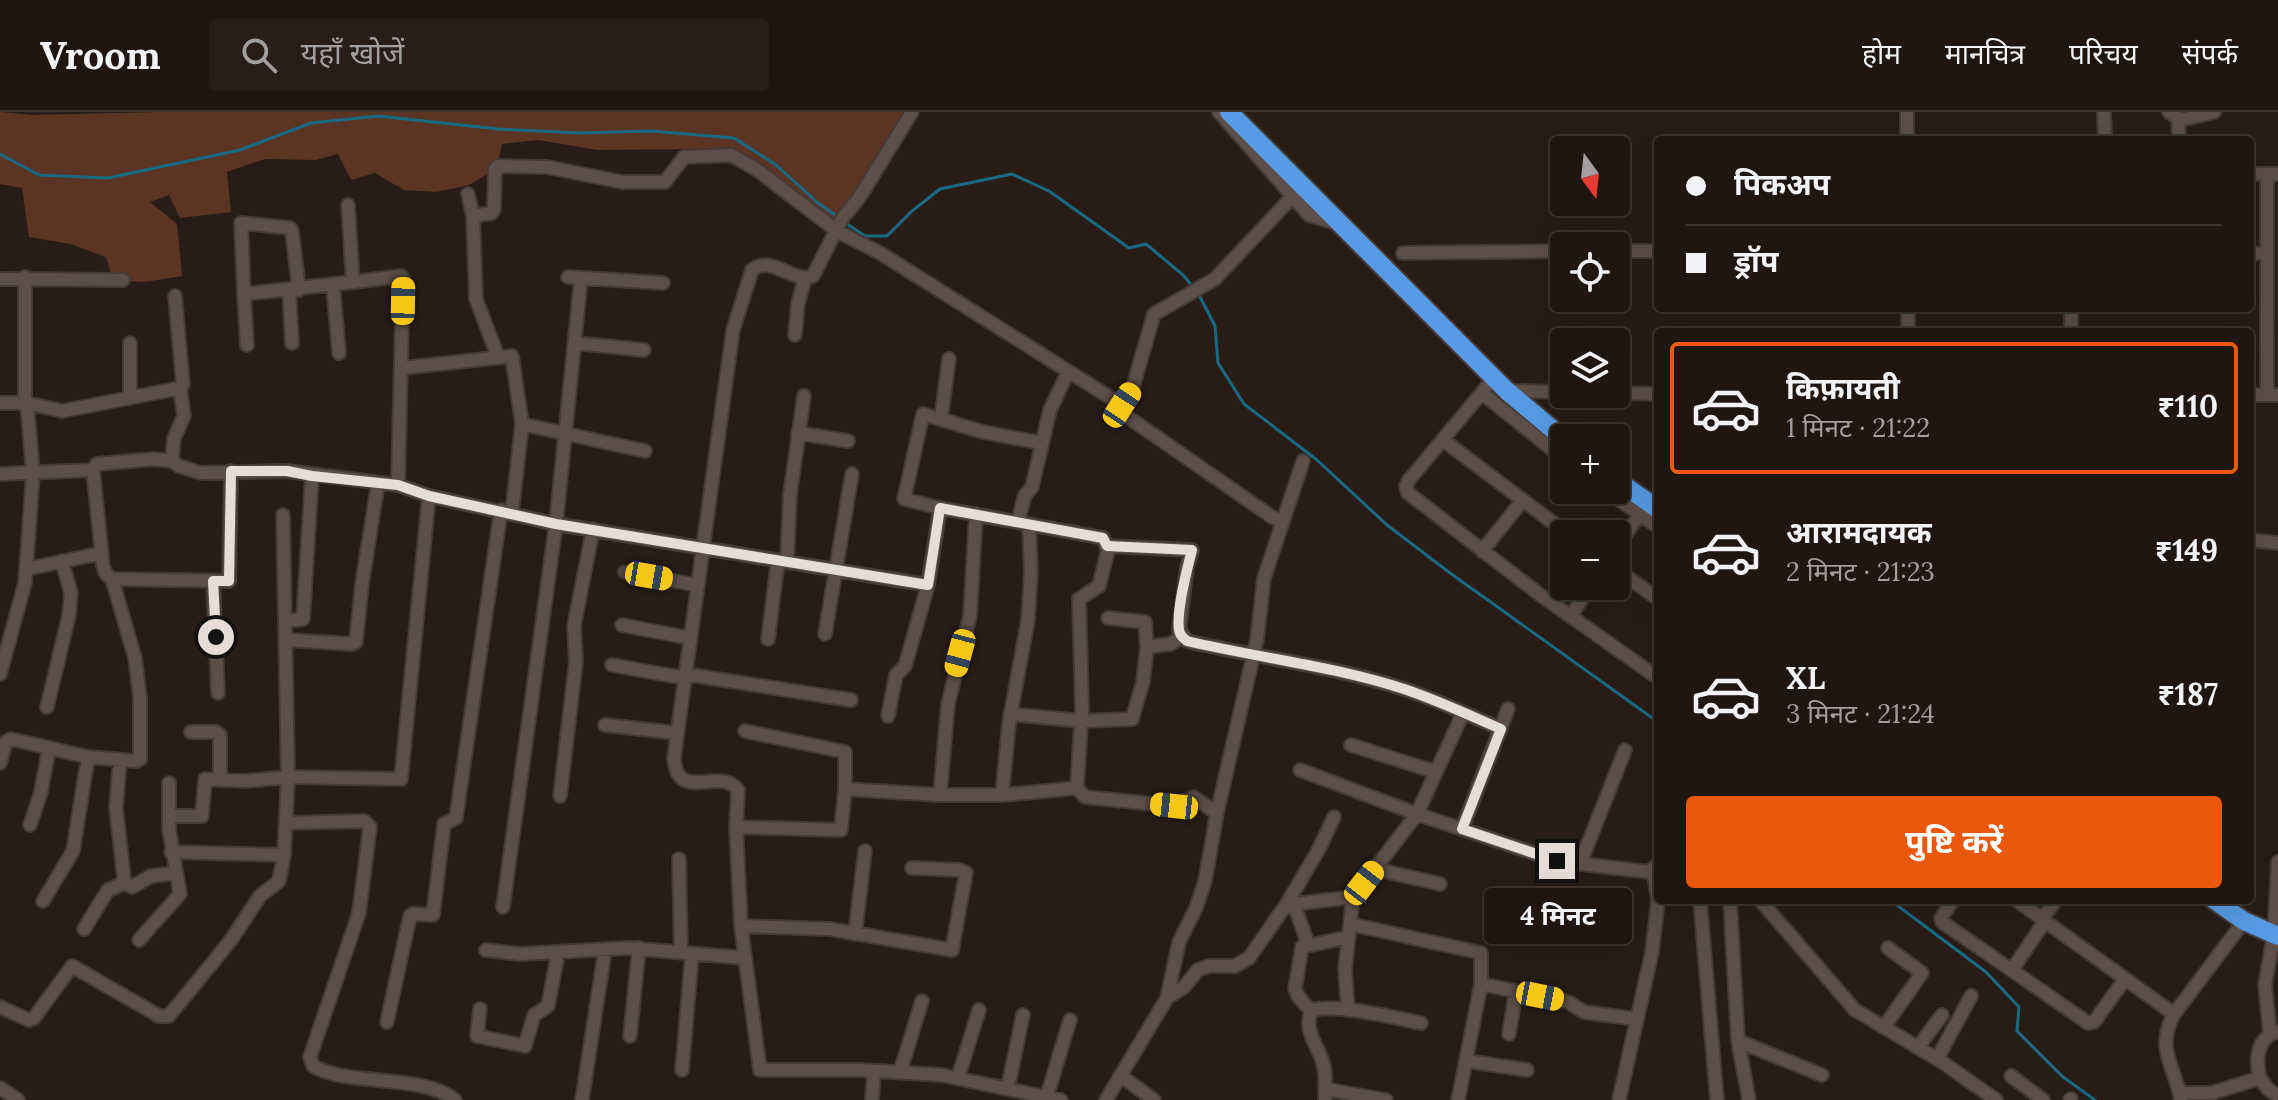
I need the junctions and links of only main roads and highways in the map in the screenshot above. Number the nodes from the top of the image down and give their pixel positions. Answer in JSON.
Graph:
{"nodes":[{"id":1,"x":1229,"y":112,"type":"edge"},
{"id":2,"x":1550,"y":429,"type":"edge"},
{"id":3,"x":1630,"y":494,"type":"edge"},
{"id":4,"x":1649,"y":512,"type":"edge"},
{"id":5,"x":2220,"y":904,"type":"edge"},
{"id":6,"x":2276,"y":935,"type":"edge"}],
"edges":[{"from":1,"to":2,"type":"highway"},
{"from":3,"to":4,"type":"highway"},
{"from":5,"to":6,"type":"highway"}]}
